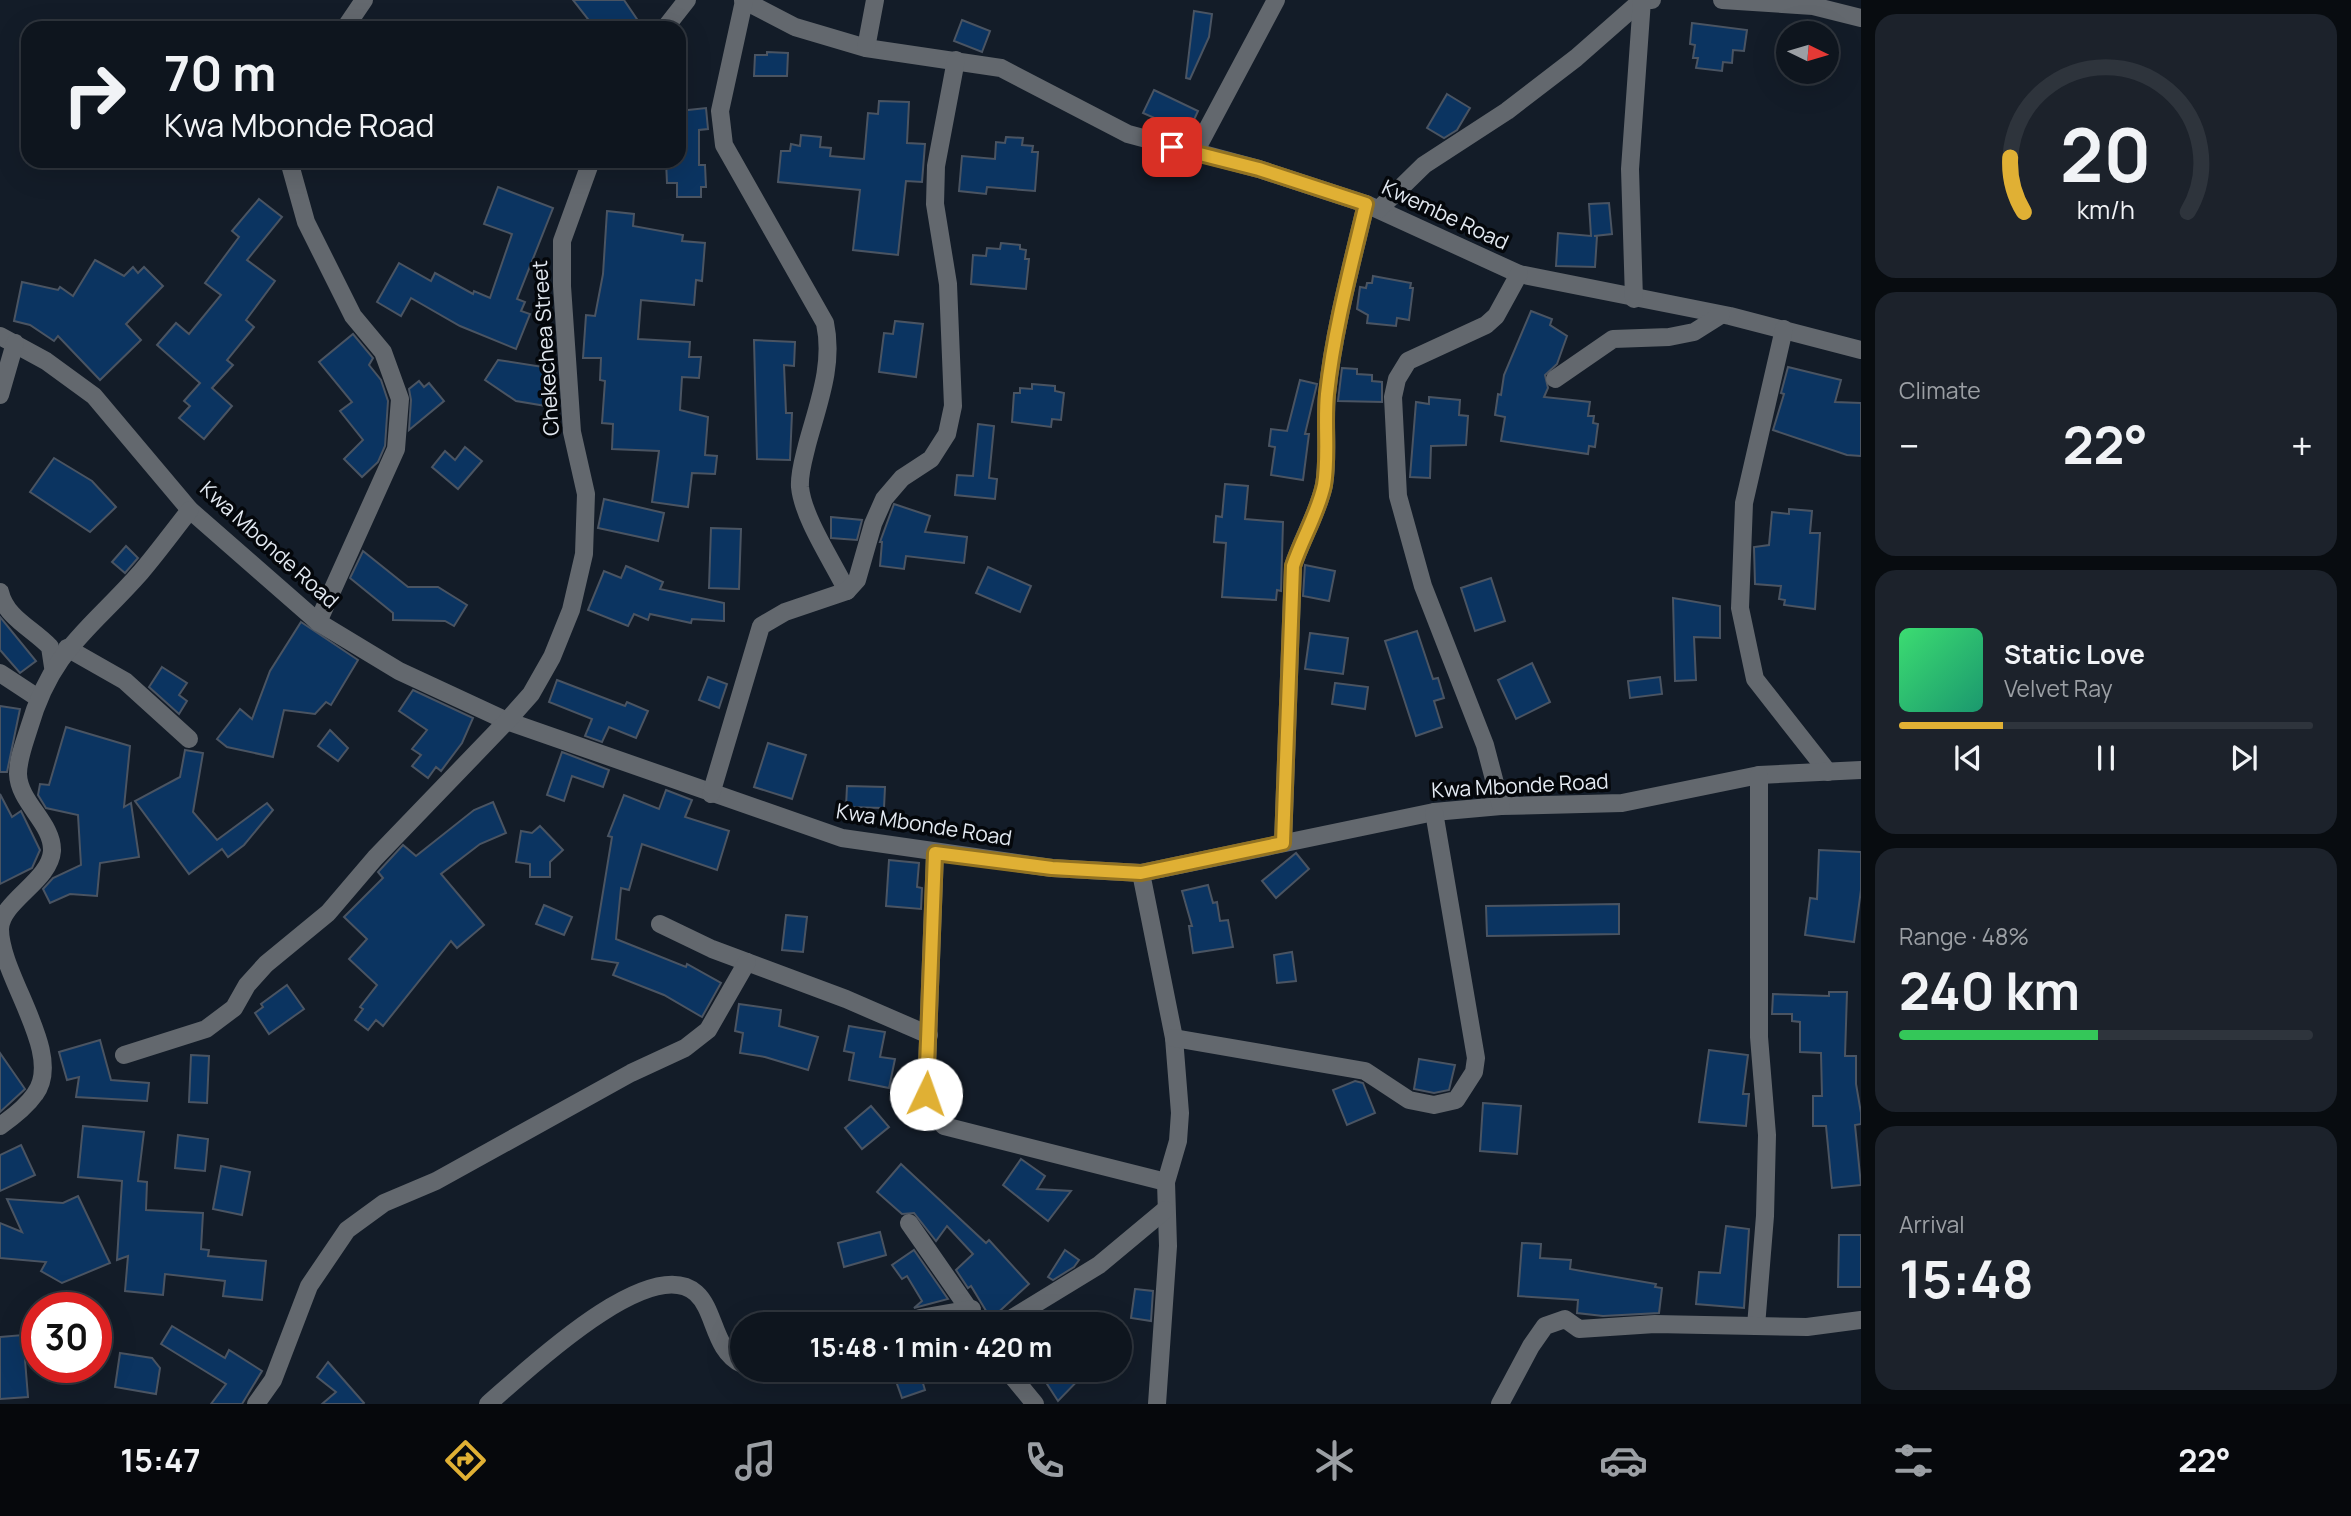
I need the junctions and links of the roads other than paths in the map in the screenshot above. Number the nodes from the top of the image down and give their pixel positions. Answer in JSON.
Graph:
{"nodes":[{"id":1,"x":365,"y":0,"type":"edge"},
{"id":2,"x":687,"y":0,"type":"edge"},
{"id":3,"x":743,"y":0,"type":"edge"},
{"id":4,"x":875,"y":0,"type":"edge"},
{"id":5,"x":1276,"y":0,"type":"edge"},
{"id":6,"x":1642,"y":0,"type":"edge"},
{"id":7,"x":1652,"y":0,"type":"edge"},
{"id":8,"x":1722,"y":0,"type":"edge"},
{"id":9,"x":1861,"y":18,"type":"edge"},
{"id":10,"x":350,"y":21,"type":"edge"},
{"id":11,"x":670,"y":21,"type":"edge"},
{"id":12,"x":866,"y":48,"type":"junction"},
{"id":13,"x":956,"y":60,"type":"junction"},
{"id":14,"x":1194,"y":153,"type":"junction"},
{"id":15,"x":291,"y":168,"type":"edge"},
{"id":16,"x":589,"y":168,"type":"edge"},
{"id":17,"x":1372,"y":207,"type":"junction"},
{"id":18,"x":1519,"y":274,"type":"junction"},
{"id":19,"x":1634,"y":299,"type":"junction"},
{"id":20,"x":1721,"y":315,"type":"junction"},
{"id":21,"x":1784,"y":329,"type":"junction"},
{"id":22,"x":8,"y":339,"type":"edge"},
{"id":23,"x":1861,"y":350,"type":"edge"},
{"id":24,"x":1555,"y":379,"type":"dead end"},
{"id":25,"x":0,"y":395,"type":"edge"},
{"id":26,"x":190,"y":510,"type":"junction"},
{"id":27,"x":847,"y":591,"type":"junction"},
{"id":28,"x":0,"y":592,"type":"edge"},
{"id":29,"x":318,"y":622,"type":"junction"},
{"id":30,"x":67,"y":648,"type":"junction"},
{"id":31,"x":53,"y":667,"type":"junction"},
{"id":32,"x":0,"y":673,"type":"edge"},
{"id":33,"x":38,"y":698,"type":"junction"},
{"id":34,"x":507,"y":721,"type":"junction"},
{"id":35,"x":189,"y":739,"type":"dead end"},
{"id":36,"x":1861,"y":770,"type":"edge"},
{"id":37,"x":1828,"y":772,"type":"junction"},
{"id":38,"x":1759,"y":775,"type":"junction"},
{"id":39,"x":711,"y":794,"type":"junction"},
{"id":40,"x":1501,"y":806,"type":"junction"},
{"id":41,"x":1434,"y":812,"type":"junction"},
{"id":42,"x":1283,"y":843,"type":"junction"},
{"id":43,"x":935,"y":853,"type":"junction"},
{"id":44,"x":1141,"y":873,"type":"junction"},
{"id":45,"x":660,"y":924,"type":"dead end"},
{"id":46,"x":0,"y":928,"type":"edge"},
{"id":47,"x":747,"y":962,"type":"junction"},
{"id":48,"x":929,"y":1035,"type":"junction"},
{"id":49,"x":1174,"y":1038,"type":"junction"},
{"id":50,"x":124,"y":1055,"type":"dead end"},
{"id":51,"x":0,"y":1126,"type":"edge"},
{"id":52,"x":1166,"y":1182,"type":"junction"},
{"id":53,"x":1165,"y":1210,"type":"junction"},
{"id":54,"x":909,"y":1223,"type":"dead end"},
{"id":55,"x":972,"y":1312,"type":"edge"},
{"id":56,"x":1022,"y":1312,"type":"edge"},
{"id":57,"x":1861,"y":1320,"type":"edge"},
{"id":58,"x":1756,"y":1326,"type":"junction"},
{"id":59,"x":730,"y":1354,"type":"edge"},
{"id":60,"x":1017,"y":1382,"type":"edge"},
{"id":61,"x":256,"y":1404,"type":"edge"},
{"id":62,"x":488,"y":1404,"type":"edge"},
{"id":63,"x":1035,"y":1404,"type":"edge"},
{"id":64,"x":1157,"y":1404,"type":"edge"},
{"id":65,"x":1500,"y":1404,"type":"edge"}],
"edges":[{"from":1,"to":10,"type":"street"},
{"from":2,"to":11,"type":"street"},
{"from":3,"to":12,"type":"street","name":"Kwembe Road"},
{"from":3,"to":27,"type":"street"},
{"from":4,"to":12,"type":"street"},
{"from":5,"to":14,"type":"street"},
{"from":6,"to":7,"type":"street"},
{"from":6,"to":17,"type":"street"},
{"from":6,"to":19,"type":"street"},
{"from":8,"to":9,"type":"street"},
{"from":12,"to":13,"type":"street","name":"Kwembe Road"},
{"from":13,"to":14,"type":"street","name":"Kwembe Road"},
{"from":13,"to":27,"type":"street"},
{"from":14,"to":17,"type":"street","name":"Kwembe Road"},
{"from":15,"to":29,"type":"street"},
{"from":16,"to":34,"type":"street","name":"Chekechea Street"},
{"from":17,"to":18,"type":"street","name":"Kwembe Road"},
{"from":17,"to":42,"type":"street"},
{"from":18,"to":19,"type":"street","name":"Kwembe Road"},
{"from":18,"to":40,"type":"street"},
{"from":19,"to":20,"type":"street","name":"Kwembe Road"},
{"from":20,"to":21,"type":"street","name":"Kwembe Road"},
{"from":20,"to":24,"type":"street"},
{"from":21,"to":23,"type":"street","name":"Kwembe Road"},
{"from":21,"to":37,"type":"street"},
{"from":22,"to":25,"type":"street"},
{"from":22,"to":26,"type":"street","name":"Kwa Mbonde Road"},
{"from":26,"to":29,"type":"street","name":"Kwa Mbonde Road"},
{"from":26,"to":30,"type":"street"},
{"from":27,"to":39,"type":"street"},
{"from":28,"to":31,"type":"street"},
{"from":29,"to":34,"type":"street","name":"Kwa Mbonde Road"},
{"from":30,"to":31,"type":"street"},
{"from":30,"to":35,"type":"street"},
{"from":31,"to":33,"type":"street"},
{"from":32,"to":33,"type":"street"},
{"from":33,"to":46,"type":"street"},
{"from":34,"to":39,"type":"street","name":"Kwa Mbonde Road"},
{"from":34,"to":50,"type":"street","name":"Chekechea Street"},
{"from":36,"to":37,"type":"street","name":"Kwa Mbonde Road"},
{"from":37,"to":38,"type":"street","name":"Kwa Mbonde Road"},
{"from":38,"to":40,"type":"street","name":"Kwa Mbonde Road"},
{"from":38,"to":58,"type":"street"},
{"from":39,"to":43,"type":"street","name":"Kwa Mbonde Road"},
{"from":40,"to":41,"type":"street","name":"Kwa Mbonde Road"},
{"from":41,"to":42,"type":"street","name":"Kwa Mbonde Road"},
{"from":41,"to":49,"type":"street"},
{"from":42,"to":44,"type":"street","name":"Kwa Mbonde Road"},
{"from":43,"to":44,"type":"street","name":"Kwa Mbonde Road"},
{"from":43,"to":48,"type":"street"},
{"from":44,"to":49,"type":"street"},
{"from":45,"to":47,"type":"street"},
{"from":46,"to":51,"type":"street"},
{"from":47,"to":48,"type":"street"},
{"from":47,"to":61,"type":"street"},
{"from":48,"to":52,"type":"street"},
{"from":49,"to":52,"type":"street"},
{"from":52,"to":53,"type":"street"},
{"from":53,"to":56,"type":"street"},
{"from":53,"to":64,"type":"street"},
{"from":54,"to":55,"type":"street"},
{"from":57,"to":58,"type":"street"},
{"from":58,"to":65,"type":"street"},
{"from":59,"to":62,"type":"street"},
{"from":60,"to":63,"type":"street"}]}
